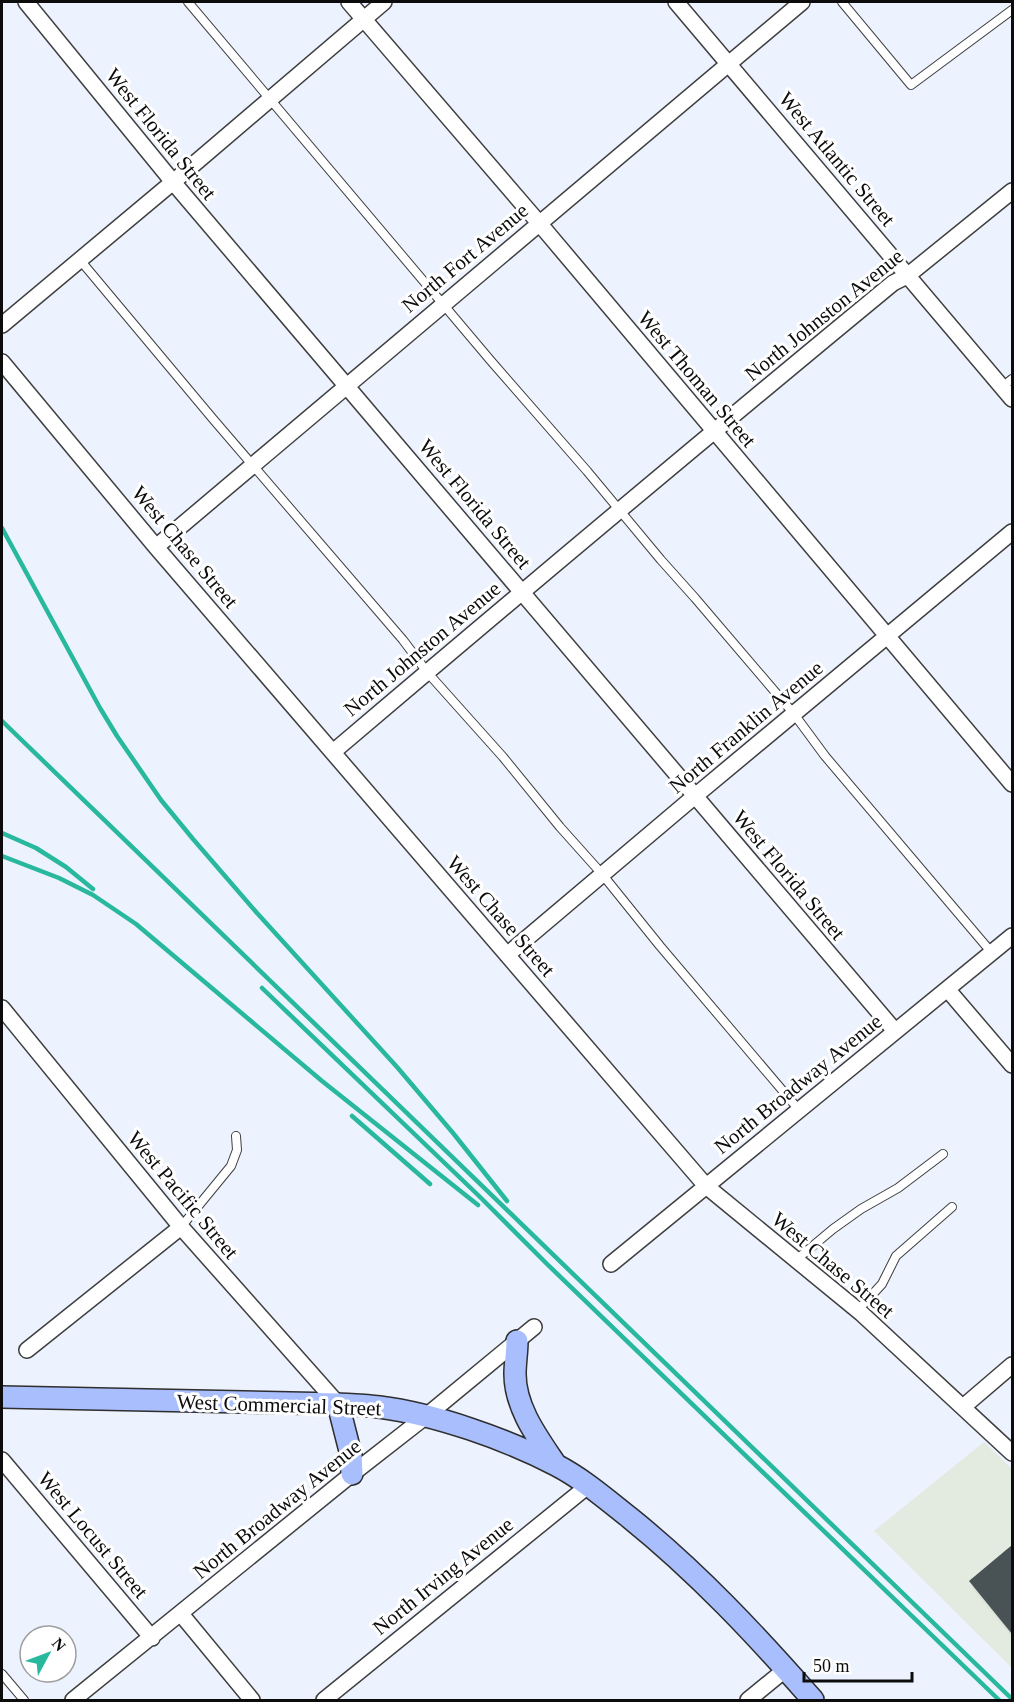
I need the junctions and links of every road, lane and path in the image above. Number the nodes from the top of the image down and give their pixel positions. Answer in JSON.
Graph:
{"nodes":[{"id":1,"x":27,"y":2,"type":"edge"},
{"id":2,"x":188,"y":2,"type":"edge"},
{"id":3,"x":349,"y":2,"type":"edge"},
{"id":4,"x":384,"y":2,"type":"edge"},
{"id":5,"x":676,"y":2,"type":"edge"},
{"id":6,"x":802,"y":2,"type":"edge"},
{"id":7,"x":842,"y":2,"type":"edge"},
{"id":8,"x":1012,"y":10,"type":"edge"},
{"id":9,"x":364,"y":18,"type":"junction"},
{"id":10,"x":728,"y":63,"type":"junction"},
{"id":11,"x":269,"y":99,"type":"junction"},
{"id":12,"x":172,"y":183,"type":"junction"},
{"id":13,"x":1012,"y":191,"type":"edge"},
{"id":14,"x":539,"y":223,"type":"junction"},
{"id":15,"x":80,"y":260,"type":"junction"},
{"id":16,"x":907,"y":276,"type":"junction"},
{"id":17,"x":443,"y":304,"type":"junction"},
{"id":18,"x":2,"y":325,"type":"edge"},
{"id":19,"x":2,"y":363,"type":"edge"},
{"id":20,"x":347,"y":386,"type":"junction"},
{"id":21,"x":1009,"y":388,"type":"edge"},
{"id":22,"x":714,"y":431,"type":"junction"},
{"id":23,"x":253,"y":466,"type":"junction"},
{"id":24,"x":620,"y":509,"type":"junction"},
{"id":25,"x":1012,"y":532,"type":"edge"},
{"id":26,"x":156,"y":547,"type":"junction"},
{"id":27,"x":522,"y":591,"type":"junction"},
{"id":28,"x":887,"y":636,"type":"junction"},
{"id":29,"x":427,"y":672,"type":"junction"},
{"id":30,"x":794,"y":714,"type":"junction"},
{"id":31,"x":333,"y":752,"type":"junction"},
{"id":32,"x":1012,"y":784,"type":"edge"},
{"id":33,"x":695,"y":796,"type":"junction"},
{"id":34,"x":602,"y":874,"type":"junction"},
{"id":35,"x":1012,"y":936,"type":"edge"},
{"id":36,"x":992,"y":953,"type":"junction"},
{"id":37,"x":507,"y":955,"type":"junction"},
{"id":38,"x":948,"y":990,"type":"junction"},
{"id":39,"x":2,"y":1008,"type":"edge"},
{"id":40,"x":895,"y":1031,"type":"junction"},
{"id":41,"x":1012,"y":1065,"type":"edge"},
{"id":42,"x":799,"y":1110,"type":"junction"},
{"id":43,"x":236,"y":1136,"type":"dead end"},
{"id":44,"x":943,"y":1154,"type":"dead end"},
{"id":45,"x":706,"y":1186,"type":"junction"},
{"id":46,"x":952,"y":1207,"type":"dead end"},
{"id":47,"x":181,"y":1227,"type":"junction"},
{"id":48,"x":795,"y":1260,"type":"junction"},
{"id":49,"x":611,"y":1264,"type":"dead end"},
{"id":50,"x":857,"y":1311,"type":"junction"},
{"id":51,"x":534,"y":1327,"type":"dead end"},
{"id":52,"x":517,"y":1341,"type":"junction"},
{"id":53,"x":27,"y":1350,"type":"dead end"},
{"id":54,"x":1012,"y":1365,"type":"edge"},
{"id":55,"x":2,"y":1397,"type":"edge"},
{"id":56,"x":338,"y":1404,"type":"junction"},
{"id":57,"x":963,"y":1407,"type":"junction"},
{"id":58,"x":425,"y":1417,"type":"junction"},
{"id":59,"x":1012,"y":1453,"type":"edge"},
{"id":60,"x":2,"y":1460,"type":"edge"},
{"id":61,"x":556,"y":1465,"type":"junction"},
{"id":62,"x":352,"y":1474,"type":"junction"},
{"id":63,"x":588,"y":1485,"type":"junction"},
{"id":64,"x":181,"y":1614,"type":"junction"},
{"id":65,"x":152,"y":1638,"type":"junction"},
{"id":66,"x":786,"y":1669,"type":"junction"},
{"id":67,"x":2,"y":1674,"type":"edge"},
{"id":68,"x":807,"y":1698,"type":"edge"},
{"id":69,"x":753,"y":1699,"type":"edge"},
{"id":70,"x":24,"y":1701,"type":"edge"},
{"id":71,"x":74,"y":1701,"type":"edge"},
{"id":72,"x":252,"y":1701,"type":"edge"},
{"id":73,"x":324,"y":1701,"type":"edge"}],
"edges":[{"from":1,"to":12,"type":"street","name":"West Florida Street"},
{"from":2,"to":11,"type":"lane"},
{"from":3,"to":9,"type":"street","name":"West Thoman Street"},
{"from":4,"to":9,"type":"street"},
{"from":5,"to":10,"type":"street","name":"West Atlantic Street"},
{"from":6,"to":10,"type":"street","name":"North Fort Avenue"},
{"from":7,"to":8,"type":"lane"},
{"from":9,"to":11,"type":"street"},
{"from":9,"to":14,"type":"street","name":"West Thoman Street"},
{"from":10,"to":14,"type":"street","name":"North Fort Avenue"},
{"from":10,"to":16,"type":"street","name":"West Atlantic Street"},
{"from":11,"to":12,"type":"street"},
{"from":11,"to":17,"type":"lane"},
{"from":12,"to":15,"type":"street"},
{"from":12,"to":20,"type":"street","name":"West Florida Street"},
{"from":13,"to":16,"type":"street","name":"North Johnston Avenue"},
{"from":14,"to":17,"type":"street","name":"North Fort Avenue"},
{"from":14,"to":22,"type":"street","name":"West Thoman Street"},
{"from":15,"to":18,"type":"street"},
{"from":15,"to":23,"type":"lane"},
{"from":16,"to":21,"type":"street","name":"West Atlantic Street"},
{"from":16,"to":22,"type":"street","name":"North Johnston Avenue"},
{"from":17,"to":20,"type":"street","name":"North Fort Avenue"},
{"from":17,"to":24,"type":"lane"},
{"from":19,"to":26,"type":"street","name":"West Chase Street"},
{"from":20,"to":23,"type":"street","name":"North Fort Avenue"},
{"from":20,"to":27,"type":"street","name":"West Florida Street"},
{"from":22,"to":24,"type":"street","name":"North Johnston Avenue"},
{"from":22,"to":28,"type":"street","name":"West Thoman Street"},
{"from":23,"to":26,"type":"street","name":"North Fort Avenue"},
{"from":23,"to":29,"type":"lane"},
{"from":24,"to":27,"type":"street","name":"North Johnston Avenue"},
{"from":24,"to":30,"type":"lane"},
{"from":25,"to":28,"type":"street","name":"North Franklin Avenue"},
{"from":26,"to":31,"type":"street","name":"West Chase Street"},
{"from":27,"to":29,"type":"street","name":"North Johnston Avenue"},
{"from":27,"to":33,"type":"street","name":"West Florida Street"},
{"from":28,"to":30,"type":"street","name":"North Franklin Avenue"},
{"from":28,"to":32,"type":"street","name":"West Thoman Street"},
{"from":29,"to":31,"type":"street","name":"North Johnston Avenue"},
{"from":29,"to":34,"type":"lane"},
{"from":30,"to":33,"type":"street","name":"North Franklin Avenue"},
{"from":30,"to":36,"type":"lane"},
{"from":31,"to":37,"type":"street","name":"West Chase Street"},
{"from":33,"to":34,"type":"street","name":"North Franklin Avenue"},
{"from":33,"to":40,"type":"street","name":"West Florida Street"},
{"from":34,"to":37,"type":"street","name":"North Franklin Avenue"},
{"from":34,"to":42,"type":"lane"},
{"from":35,"to":36,"type":"street","name":"North Broadway Avenue"},
{"from":36,"to":38,"type":"street","name":"North Broadway Avenue"},
{"from":37,"to":45,"type":"street","name":"West Chase Street"},
{"from":38,"to":40,"type":"street","name":"North Broadway Avenue"},
{"from":38,"to":41,"type":"street"},
{"from":39,"to":47,"type":"street","name":"West Pacific Street"},
{"from":40,"to":42,"type":"street","name":"North Broadway Avenue"},
{"from":42,"to":45,"type":"street","name":"North Broadway Avenue"},
{"from":43,"to":47,"type":"lane"},
{"from":44,"to":48,"type":"lane"},
{"from":45,"to":48,"type":"street","name":"West Chase Street"},
{"from":45,"to":49,"type":"street","name":"North Broadway Avenue"},
{"from":46,"to":50,"type":"lane"},
{"from":47,"to":53,"type":"street"},
{"from":47,"to":56,"type":"street","name":"West Pacific Street"},
{"from":48,"to":50,"type":"street","name":"West Chase Street"},
{"from":50,"to":57,"type":"street","name":"West Chase Street"},
{"from":51,"to":52,"type":"street","name":"North Broadway Avenue"},
{"from":52,"to":58,"type":"street","name":"North Broadway Avenue"},
{"from":52,"to":61,"type":"street"},
{"from":54,"to":57,"type":"street"},
{"from":55,"to":56,"type":"street","name":"West Commercial Street"},
{"from":56,"to":58,"type":"street","name":"West Commercial Street"},
{"from":56,"to":62,"type":"street"},
{"from":57,"to":59,"type":"street","name":"West Chase Street"},
{"from":58,"to":61,"type":"street","name":"West Commercial Street"},
{"from":58,"to":62,"type":"street","name":"North Broadway Avenue"},
{"from":60,"to":65,"type":"street","name":"West Locust Street"},
{"from":61,"to":63,"type":"street","name":"West Commercial Street"},
{"from":62,"to":64,"type":"street","name":"North Broadway Avenue"},
{"from":63,"to":66,"type":"street","name":"West Commercial Street"},
{"from":63,"to":73,"type":"street","name":"North Irving Avenue"},
{"from":64,"to":65,"type":"street","name":"North Broadway Avenue"},
{"from":64,"to":72,"type":"street"},
{"from":65,"to":71,"type":"street","name":"North Broadway Avenue"},
{"from":66,"to":68,"type":"street","name":"West Commercial Street"},
{"from":66,"to":69,"type":"street"},
{"from":67,"to":70,"type":"lane"}]}
